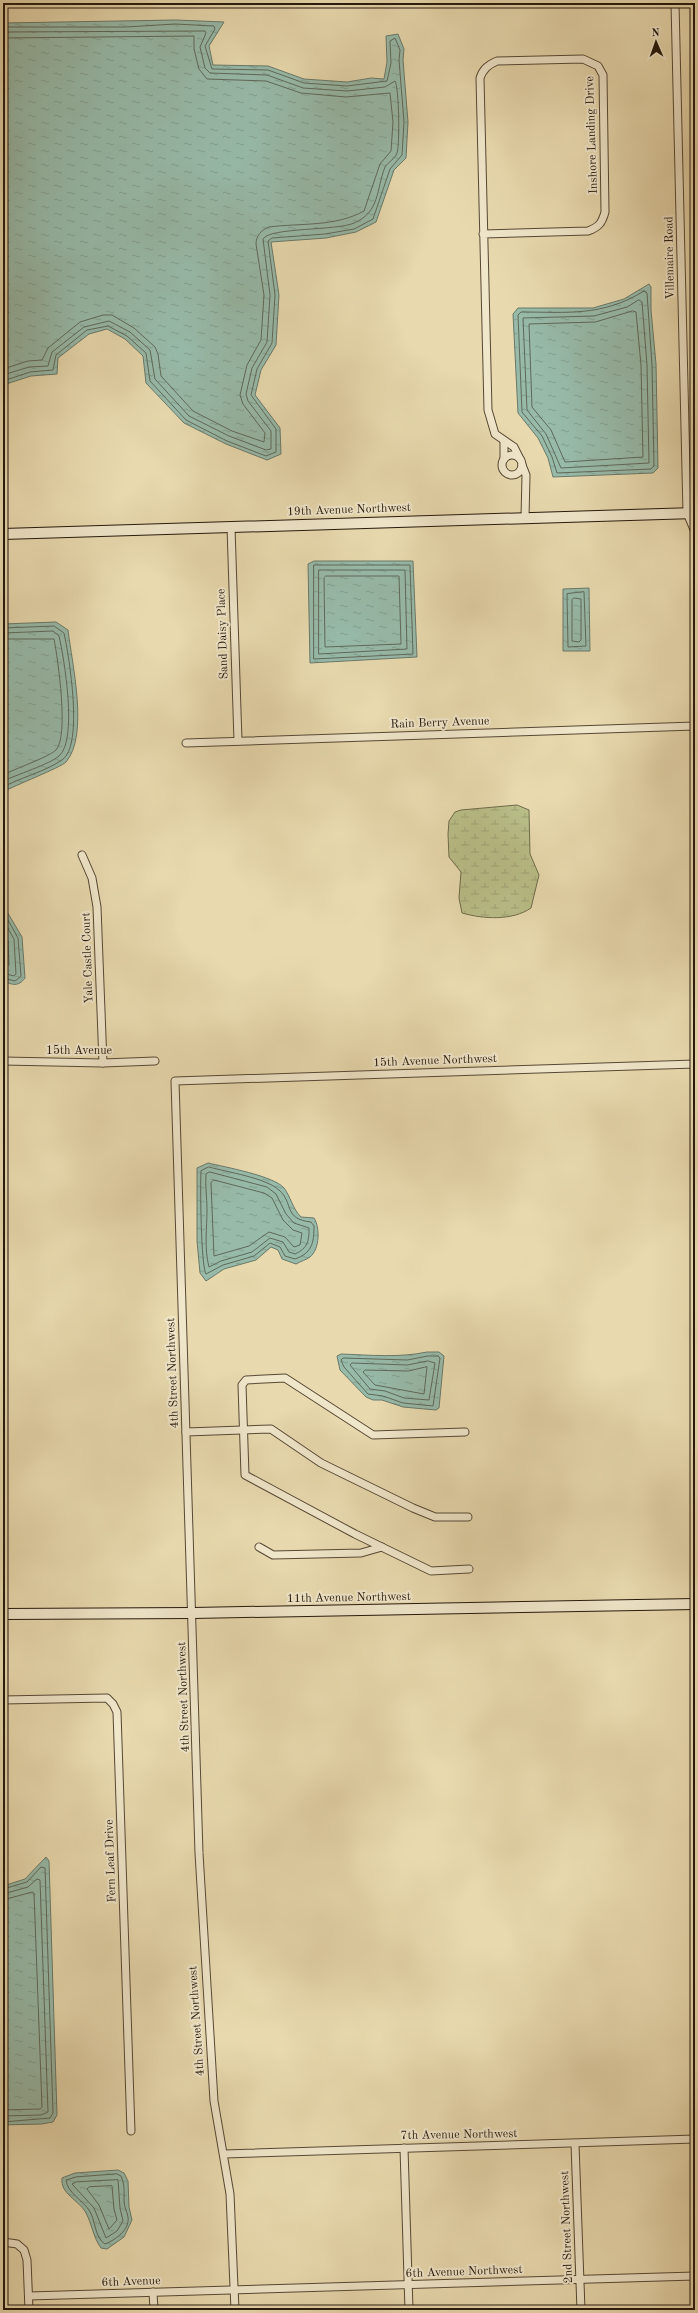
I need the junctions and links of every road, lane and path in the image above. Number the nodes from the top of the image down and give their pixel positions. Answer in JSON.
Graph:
{"nodes":[{"id":1,"x":674,"y":3,"type":"edge"},
{"id":2,"x":484,"y":234,"type":"junction"},
{"id":3,"x":504,"y":441,"type":"junction"},
{"id":4,"x":504,"y":458,"type":"junction"},
{"id":5,"x":521,"y":462,"type":"junction"},
{"id":6,"x":513,"y":476,"type":"junction"},
{"id":7,"x":525,"y":488,"type":"junction"},
{"id":8,"x":691,"y":513,"type":"edge"},
{"id":9,"x":525,"y":518,"type":"junction"},
{"id":10,"x":231,"y":527,"type":"junction"},
{"id":11,"x":695,"y":532,"type":"edge"},
{"id":12,"x":3,"y":534,"type":"edge"},
{"id":13,"x":695,"y":726,"type":"edge"},
{"id":14,"x":238,"y":741,"type":"junction"},
{"id":15,"x":186,"y":743,"type":"dead end"},
{"id":16,"x":82,"y":855,"type":"dead end"},
{"id":17,"x":3,"y":1061,"type":"edge"},
{"id":18,"x":155,"y":1061,"type":"dead end"},
{"id":19,"x":103,"y":1063,"type":"junction"},
{"id":20,"x":695,"y":1064,"type":"edge"},
{"id":21,"x":175,"y":1081,"type":"joint"},
{"id":22,"x":243,"y":1430,"type":"junction"},
{"id":23,"x":186,"y":1432,"type":"junction"},
{"id":24,"x":465,"y":1432,"type":"dead end"},
{"id":25,"x":468,"y":1517,"type":"dead end"},
{"id":26,"x":382,"y":1547,"type":"junction"},
{"id":27,"x":259,"y":1548,"type":"dead end"},
{"id":28,"x":469,"y":1569,"type":"dead end"},
{"id":29,"x":695,"y":1604,"type":"edge"},
{"id":30,"x":192,"y":1613,"type":"junction"},
{"id":31,"x":3,"y":1614,"type":"edge"},
{"id":32,"x":3,"y":1700,"type":"edge"},
{"id":33,"x":131,"y":2131,"type":"dead end"},
{"id":34,"x":695,"y":2139,"type":"edge"},
{"id":35,"x":574,"y":2144,"type":"junction"},
{"id":36,"x":404,"y":2148,"type":"junction"},
{"id":37,"x":224,"y":2154,"type":"junction"},
{"id":38,"x":3,"y":2242,"type":"edge"},
{"id":39,"x":695,"y":2276,"type":"edge"},
{"id":40,"x":580,"y":2280,"type":"junction"},
{"id":41,"x":408,"y":2284,"type":"junction"},
{"id":42,"x":234,"y":2290,"type":"junction"},
{"id":43,"x":153,"y":2292,"type":"junction"},
{"id":44,"x":29,"y":2296,"type":"junction"},
{"id":45,"x":29,"y":2310,"type":"edge"},
{"id":46,"x":154,"y":2310,"type":"edge"},
{"id":47,"x":235,"y":2310,"type":"edge"},
{"id":48,"x":409,"y":2310,"type":"edge"},
{"id":49,"x":581,"y":2310,"type":"edge"}],
"edges":[{"from":1,"to":8,"type":"street","name":"Villemaire Road"},
{"from":2,"to":2,"type":"street","name":"Inshore Landing Drive"},
{"from":2,"to":3,"type":"street","name":"Inshore Landing Drive"},
{"from":3,"to":4,"type":"street"},
{"from":3,"to":5,"type":"street","name":"Inshore Landing Drive"},
{"from":4,"to":5,"type":"street"},
{"from":4,"to":6,"type":"street"},
{"from":5,"to":6,"type":"street"},
{"from":5,"to":7,"type":"street","name":"Inshore Landing Drive"},
{"from":6,"to":7,"type":"street"},
{"from":7,"to":9,"type":"street","name":"Inshore Landing Drive"},
{"from":8,"to":9,"type":"street","name":"19th Avenue Northwest"},
{"from":8,"to":11,"type":"street"},
{"from":9,"to":10,"type":"street","name":"19th Avenue Northwest"},
{"from":10,"to":12,"type":"street","name":"19th Avenue Northwest"},
{"from":10,"to":14,"type":"street","name":"Sand Daisy Place"},
{"from":13,"to":14,"type":"street","name":"Rain Berry Avenue"},
{"from":14,"to":15,"type":"street","name":"Rain Berry Avenue"},
{"from":16,"to":19,"type":"street","name":"Yale Castle Court"},
{"from":17,"to":19,"type":"street","name":"15th Avenue"},
{"from":18,"to":19,"type":"street","name":"15th Avenue"},
{"from":20,"to":21,"type":"street","name":"15th Avenue Northwest"},
{"from":21,"to":23,"type":"street","name":"4th Street Northwest"},
{"from":22,"to":23,"type":"street"},
{"from":22,"to":24,"type":"street"},
{"from":22,"to":25,"type":"street"},
{"from":22,"to":26,"type":"street"},
{"from":23,"to":30,"type":"street","name":"4th Street Northwest"},
{"from":26,"to":27,"type":"street"},
{"from":26,"to":28,"type":"street"},
{"from":29,"to":30,"type":"street","name":"11th Avenue Northwest"},
{"from":30,"to":31,"type":"street","name":"11th Avenue Northwest"},
{"from":30,"to":37,"type":"street","name":"4th Street Northwest"},
{"from":32,"to":33,"type":"street","name":"Fern Leaf Drive"},
{"from":34,"to":35,"type":"street","name":"7th Avenue Northwest"},
{"from":35,"to":36,"type":"street","name":"7th Avenue Northwest"},
{"from":35,"to":40,"type":"street","name":"2nd Street Northwest"},
{"from":36,"to":37,"type":"street","name":"7th Avenue Northwest"},
{"from":36,"to":41,"type":"street"},
{"from":37,"to":42,"type":"street","name":"4th Street Northwest"},
{"from":38,"to":44,"type":"street"},
{"from":39,"to":40,"type":"street","name":"6th Avenue Northwest"},
{"from":40,"to":41,"type":"street","name":"6th Avenue Northwest"},
{"from":40,"to":49,"type":"street","name":"2nd Street Northwest"},
{"from":41,"to":42,"type":"street","name":"6th Avenue Northwest"},
{"from":41,"to":48,"type":"street"},
{"from":42,"to":43,"type":"street","name":"6th Avenue"},
{"from":42,"to":47,"type":"street","name":"4th Street Northwest"},
{"from":43,"to":44,"type":"street","name":"6th Avenue"},
{"from":43,"to":46,"type":"street"},
{"from":44,"to":45,"type":"street"}]}
